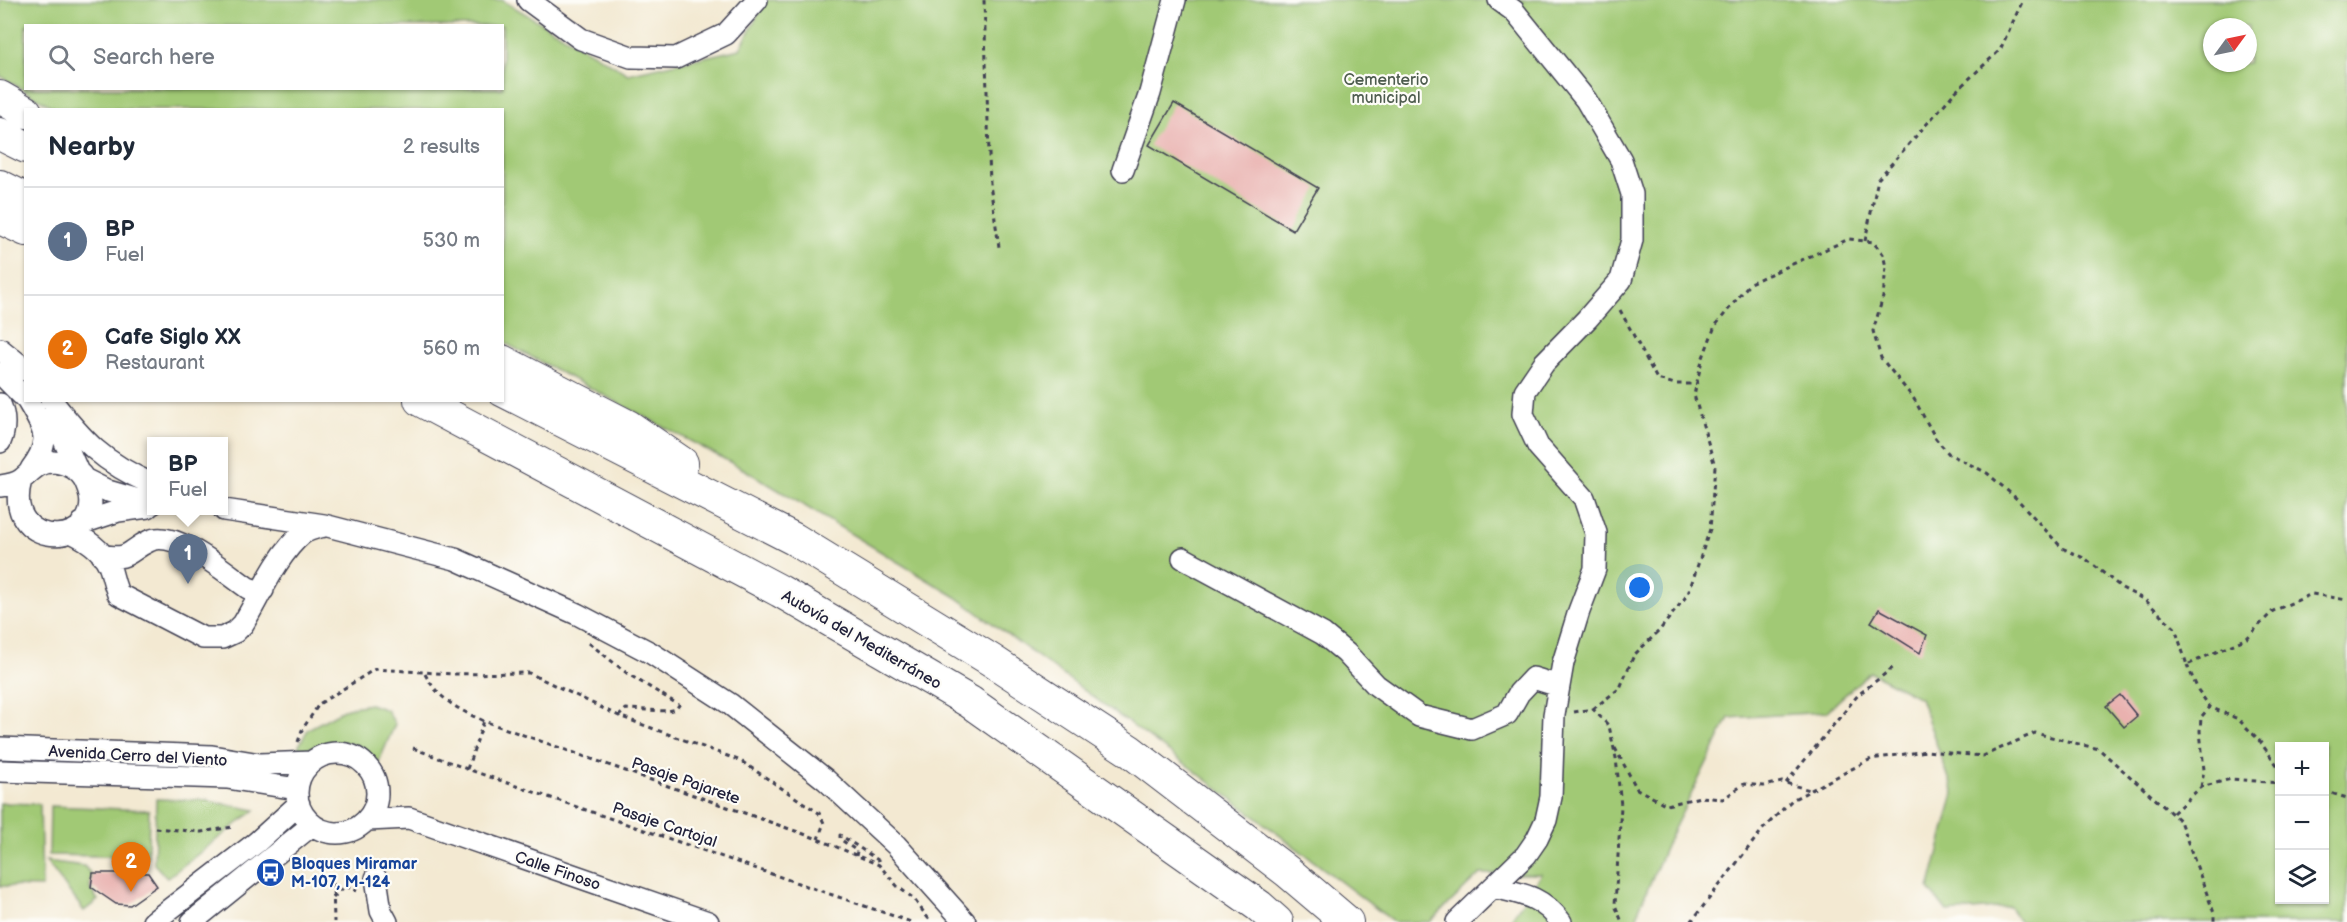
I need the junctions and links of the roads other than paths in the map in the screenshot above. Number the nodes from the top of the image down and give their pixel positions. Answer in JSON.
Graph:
{"nodes":[{"id":1,"x":528,"y":0,"type":"edge"},
{"id":2,"x":757,"y":0,"type":"edge"},
{"id":3,"x":1174,"y":0,"type":"edge"},
{"id":4,"x":1499,"y":0,"type":"edge"},
{"id":5,"x":0,"y":97,"type":"edge"},
{"id":6,"x":24,"y":111,"type":"edge"},
{"id":7,"x":0,"y":134,"type":"edge"},
{"id":8,"x":24,"y":146,"type":"edge"},
{"id":9,"x":1123,"y":170,"type":"dead end"},
{"id":10,"x":0,"y":186,"type":"edge"},
{"id":11,"x":24,"y":198,"type":"edge"},
{"id":12,"x":0,"y":218,"type":"edge"},
{"id":13,"x":24,"y":229,"type":"edge"},
{"id":14,"x":0,"y":349,"type":"edge"},
{"id":15,"x":504,"y":362,"type":"edge"},
{"id":16,"x":24,"y":368,"type":"edge"},
{"id":17,"x":0,"y":373,"type":"edge"},
{"id":18,"x":504,"y":391,"type":"edge"},
{"id":19,"x":24,"y":398,"type":"edge"},
{"id":20,"x":27,"y":402,"type":"edge"},
{"id":21,"x":47,"y":402,"type":"edge"},
{"id":22,"x":53,"y":402,"type":"edge"},
{"id":23,"x":413,"y":402,"type":"edge"},
{"id":24,"x":424,"y":402,"type":"edge"},
{"id":25,"x":0,"y":404,"type":"edge"},
{"id":26,"x":449,"y":415,"type":"junction"},
{"id":27,"x":0,"y":442,"type":"edge"},
{"id":28,"x":26,"y":475,"type":"junction"},
{"id":29,"x":81,"y":475,"type":"junction"},
{"id":30,"x":147,"y":482,"type":"edge"},
{"id":31,"x":0,"y":486,"type":"edge"},
{"id":32,"x":147,"y":503,"type":"edge"},
{"id":33,"x":147,"y":506,"type":"edge"},
{"id":34,"x":0,"y":509,"type":"edge"},
{"id":35,"x":228,"y":511,"type":"edge"},
{"id":36,"x":271,"y":516,"type":"junction"},
{"id":37,"x":22,"y":519,"type":"junction"},
{"id":38,"x":324,"y":525,"type":"junction"},
{"id":39,"x":76,"y":527,"type":"junction"},
{"id":40,"x":794,"y":539,"type":"junction"},
{"id":41,"x":285,"y":553,"type":"junction"},
{"id":42,"x":102,"y":555,"type":"junction"},
{"id":43,"x":1183,"y":558,"type":"dead end"},
{"id":44,"x":263,"y":590,"type":"junction"},
{"id":45,"x":1559,"y":686,"type":"junction"},
{"id":46,"x":0,"y":748,"type":"edge"},
{"id":47,"x":303,"y":757,"type":"junction"},
{"id":48,"x":0,"y":771,"type":"edge"},
{"id":49,"x":377,"y":787,"type":"junction"},
{"id":50,"x":298,"y":796,"type":"junction"},
{"id":51,"x":409,"y":819,"type":"junction"},
{"id":52,"x":368,"y":820,"type":"junction"},
{"id":53,"x":312,"y":825,"type":"junction"},
{"id":54,"x":376,"y":878,"type":"dead end"},
{"id":55,"x":1493,"y":887,"type":"junction"},
{"id":56,"x":153,"y":922,"type":"edge"},
{"id":57,"x":192,"y":922,"type":"edge"},
{"id":58,"x":387,"y":922,"type":"edge"},
{"id":59,"x":708,"y":922,"type":"edge"},
{"id":60,"x":966,"y":922,"type":"edge"},
{"id":61,"x":1277,"y":922,"type":"edge"},
{"id":62,"x":1347,"y":922,"type":"edge"},
{"id":63,"x":1457,"y":922,"type":"edge"},
{"id":64,"x":1561,"y":922,"type":"edge"}],
"edges":[{"from":1,"to":2,"type":"street"},
{"from":3,"to":9,"type":"street"},
{"from":4,"to":45,"type":"street"},
{"from":5,"to":6,"type":"highway"},
{"from":7,"to":8,"type":"highway"},
{"from":10,"to":11,"type":"highway"},
{"from":12,"to":13,"type":"highway"},
{"from":14,"to":16,"type":"street"},
{"from":15,"to":40,"type":"highway"},
{"from":17,"to":19,"type":"street"},
{"from":18,"to":40,"type":"highway"},
{"from":20,"to":28,"type":"street"},
{"from":21,"to":29,"type":"street"},
{"from":22,"to":30,"type":"street"},
{"from":23,"to":26,"type":"highway"},
{"from":24,"to":26,"type":"highway","name":"Autovía del Mediterráneo"},
{"from":25,"to":27,"type":"street"},
{"from":26,"to":61,"type":"highway","name":"Autovía del Mediterráneo"},
{"from":28,"to":29,"type":"street"},
{"from":28,"to":31,"type":"street"},
{"from":28,"to":37,"type":"street"},
{"from":29,"to":32,"type":"street"},
{"from":29,"to":39,"type":"street"},
{"from":33,"to":39,"type":"street"},
{"from":34,"to":37,"type":"street"},
{"from":35,"to":36,"type":"street"},
{"from":36,"to":38,"type":"street"},
{"from":36,"to":41,"type":"street"},
{"from":37,"to":39,"type":"street"},
{"from":38,"to":41,"type":"street"},
{"from":38,"to":60,"type":"street"},
{"from":39,"to":42,"type":"street"},
{"from":40,"to":62,"type":"highway"},
{"from":41,"to":44,"type":"street"},
{"from":42,"to":44,"type":"street"},
{"from":42,"to":44,"type":"street"},
{"from":43,"to":45,"type":"street"},
{"from":45,"to":55,"type":"street"},
{"from":46,"to":47,"type":"street","name":"Avenida Cerro del Viento"},
{"from":47,"to":49,"type":"street"},
{"from":47,"to":50,"type":"street"},
{"from":48,"to":50,"type":"street","name":"Avenida Cerro del Viento"},
{"from":49,"to":51,"type":"street","name":"Calle Finoso"},
{"from":49,"to":52,"type":"street"},
{"from":50,"to":53,"type":"street"},
{"from":50,"to":56,"type":"street"},
{"from":51,"to":52,"type":"street","name":"Calle Finoso"},
{"from":51,"to":59,"type":"street","name":"Calle Finoso"},
{"from":52,"to":53,"type":"street"},
{"from":53,"to":57,"type":"street"},
{"from":54,"to":58,"type":"street"},
{"from":55,"to":63,"type":"street"},
{"from":55,"to":64,"type":"street"}]}
